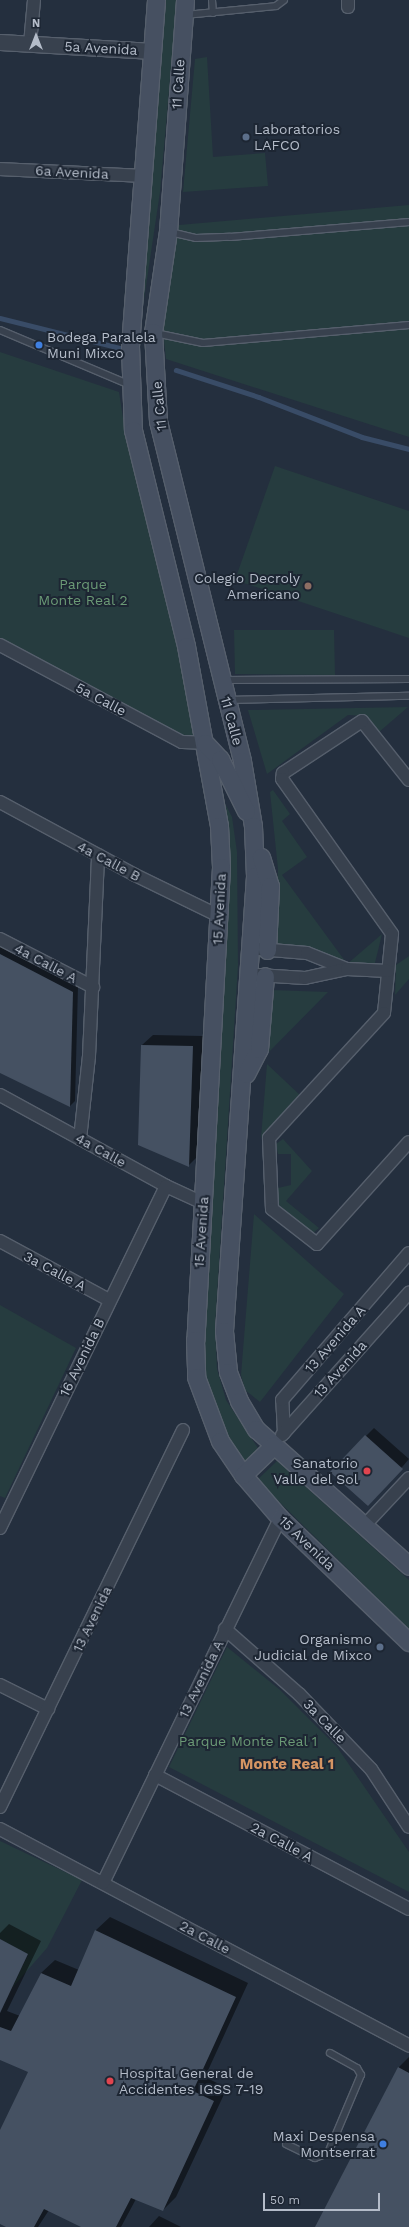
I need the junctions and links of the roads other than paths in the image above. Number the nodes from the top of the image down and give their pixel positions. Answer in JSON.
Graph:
{"nodes":[{"id":1,"x":34,"y":0,"type":"edge"},
{"id":2,"x":156,"y":0,"type":"edge"},
{"id":3,"x":212,"y":0,"type":"edge"},
{"id":4,"x":284,"y":0,"type":"edge"},
{"id":5,"x":184,"y":8,"type":"edge"},
{"id":6,"x":213,"y":13,"type":"junction"},
{"id":7,"x":0,"y":42,"type":"edge"},
{"id":8,"x":30,"y":44,"type":"junction"},
{"id":9,"x":153,"y":51,"type":"junction"},
{"id":10,"x":0,"y":169,"type":"edge"},
{"id":11,"x":144,"y":176,"type":"junction"},
{"id":12,"x":409,"y":222,"type":"edge"},
{"id":13,"x":168,"y":231,"type":"junction"},
{"id":14,"x":409,"y":325,"type":"edge"},
{"id":15,"x":0,"y":330,"type":"edge"},
{"id":16,"x":153,"y":332,"type":"junction"},
{"id":17,"x":132,"y":386,"type":"junction"},
{"id":18,"x":0,"y":645,"type":"edge"},
{"id":19,"x":409,"y":679,"type":"edge"},
{"id":20,"x":222,"y":680,"type":"junction"},
{"id":21,"x":409,"y":696,"type":"edge"},
{"id":22,"x":226,"y":700,"type":"junction"},
{"id":23,"x":205,"y":743,"type":"junction"},
{"id":24,"x":409,"y":780,"type":"edge"},
{"id":25,"x":0,"y":802,"type":"edge"},
{"id":26,"x":253,"y":826,"type":"junction"},
{"id":27,"x":98,"y":855,"type":"junction"},
{"id":28,"x":220,"y":916,"type":"junction"},
{"id":29,"x":0,"y":939,"type":"edge"},
{"id":30,"x":260,"y":949,"type":"junction"},
{"id":31,"x":347,"y":969,"type":"junction"},
{"id":32,"x":388,"y":971,"type":"junction"},
{"id":33,"x":258,"y":975,"type":"junction"},
{"id":34,"x":93,"y":988,"type":"junction"},
{"id":35,"x":0,"y":1095,"type":"edge"},
{"id":36,"x":80,"y":1139,"type":"junction"},
{"id":37,"x":409,"y":1142,"type":"edge"},
{"id":38,"x":166,"y":1186,"type":"junction"},
{"id":39,"x":203,"y":1203,"type":"junction"},
{"id":40,"x":1,"y":1246,"type":"edge"},
{"id":41,"x":409,"y":1254,"type":"edge"},
{"id":42,"x":409,"y":1293,"type":"edge"},
{"id":43,"x":110,"y":1300,"type":"junction"},
{"id":44,"x":184,"y":1430,"type":"dead end"},
{"id":45,"x":284,"y":1433,"type":"junction"},
{"id":46,"x":273,"y":1446,"type":"junction"},
{"id":47,"x":243,"y":1475,"type":"junction"},
{"id":48,"x":409,"y":1478,"type":"edge"},
{"id":49,"x":280,"y":1518,"type":"junction"},
{"id":50,"x":365,"y":1525,"type":"junction"},
{"id":51,"x":0,"y":1528,"type":"edge"},
{"id":52,"x":409,"y":1566,"type":"edge"},
{"id":53,"x":225,"y":1629,"type":"junction"},
{"id":54,"x":409,"y":1642,"type":"edge"},
{"id":55,"x":0,"y":1685,"type":"edge"},
{"id":56,"x":48,"y":1709,"type":"junction"},
{"id":57,"x":155,"y":1774,"type":"junction"},
{"id":58,"x":0,"y":1807,"type":"edge"},
{"id":59,"x":409,"y":1827,"type":"edge"},
{"id":60,"x":0,"y":1829,"type":"edge"},
{"id":61,"x":103,"y":1883,"type":"junction"},
{"id":62,"x":409,"y":1909,"type":"edge"},
{"id":63,"x":409,"y":2046,"type":"edge"},
{"id":64,"x":330,"y":2053,"type":"dead end"},
{"id":65,"x":286,"y":2144,"type":"dead end"}],
"edges":[{"from":1,"to":8,"type":"street"},
{"from":2,"to":9,"type":"main road","name":"11 Calle"},
{"from":3,"to":6,"type":"lane"},
{"from":4,"to":6,"type":"lane"},
{"from":5,"to":6,"type":"lane"},
{"from":5,"to":13,"type":"main road","name":"11 Calle"},
{"from":7,"to":8,"type":"street","name":"5a Avenida"},
{"from":8,"to":9,"type":"street","name":"5a Avenida"},
{"from":9,"to":11,"type":"main road","name":"11 Calle"},
{"from":10,"to":11,"type":"street","name":"6a Avenida"},
{"from":11,"to":17,"type":"main road","name":"11 Calle"},
{"from":12,"to":13,"type":"lane"},
{"from":13,"to":16,"type":"main road","name":"11 Calle"},
{"from":14,"to":16,"type":"lane"},
{"from":15,"to":17,"type":"lane"},
{"from":16,"to":20,"type":"main road","name":"11 Calle"},
{"from":17,"to":23,"type":"main road","name":"11 Calle"},
{"from":18,"to":23,"type":"street","name":"5a Calle"},
{"from":19,"to":20,"type":"lane"},
{"from":20,"to":22,"type":"main road","name":"11 Calle"},
{"from":21,"to":22,"type":"lane"},
{"from":22,"to":26,"type":"main road","name":"11 Calle"},
{"from":23,"to":26,"type":"main road"},
{"from":23,"to":28,"type":"main road","name":"15 Avenida"},
{"from":24,"to":32,"type":"street"},
{"from":25,"to":27,"type":"street","name":"4a Calle B"},
{"from":26,"to":30,"type":"main road"},
{"from":27,"to":28,"type":"street","name":"4a Calle B"},
{"from":27,"to":34,"type":"street"},
{"from":28,"to":39,"type":"main road","name":"15 Avenida"},
{"from":29,"to":34,"type":"street","name":"4a Calle A"},
{"from":30,"to":31,"type":"street"},
{"from":30,"to":33,"type":"main road"},
{"from":31,"to":32,"type":"street"},
{"from":31,"to":33,"type":"street"},
{"from":32,"to":37,"type":"street"},
{"from":33,"to":46,"type":"main road"},
{"from":34,"to":36,"type":"street"},
{"from":35,"to":36,"type":"street","name":"4a Calle"},
{"from":36,"to":38,"type":"street","name":"4a Calle"},
{"from":38,"to":39,"type":"street","name":"4a Calle"},
{"from":38,"to":43,"type":"street","name":"16 Avenida B"},
{"from":39,"to":47,"type":"main road","name":"15 Avenida"},
{"from":40,"to":43,"type":"street","name":"3a Calle A"},
{"from":41,"to":45,"type":"street","name":"13 Avenida A"},
{"from":42,"to":45,"type":"street","name":"13 Avenida"},
{"from":43,"to":51,"type":"street","name":"16 Avenida B"},
{"from":44,"to":56,"type":"street","name":"13 Avenida"},
{"from":45,"to":46,"type":"street","name":"13 Avenida"},
{"from":46,"to":47,"type":"main road"},
{"from":46,"to":50,"type":"main road"},
{"from":47,"to":49,"type":"main road","name":"15 Avenida"},
{"from":48,"to":50,"type":"street"},
{"from":49,"to":53,"type":"street","name":"13 Avenida A"},
{"from":49,"to":54,"type":"main road","name":"15 Avenida"},
{"from":50,"to":52,"type":"main road"},
{"from":53,"to":57,"type":"street","name":"13 Avenida A"},
{"from":53,"to":59,"type":"street","name":"3a Calle"},
{"from":55,"to":56,"type":"street"},
{"from":56,"to":58,"type":"street","name":"13 Avenida"},
{"from":57,"to":61,"type":"street","name":"13 Avenida A"},
{"from":57,"to":62,"type":"street","name":"2a Calle A"},
{"from":60,"to":61,"type":"street","name":"2a Calle"},
{"from":61,"to":63,"type":"street","name":"2a Calle"},
{"from":64,"to":65,"type":"lane"}]}
